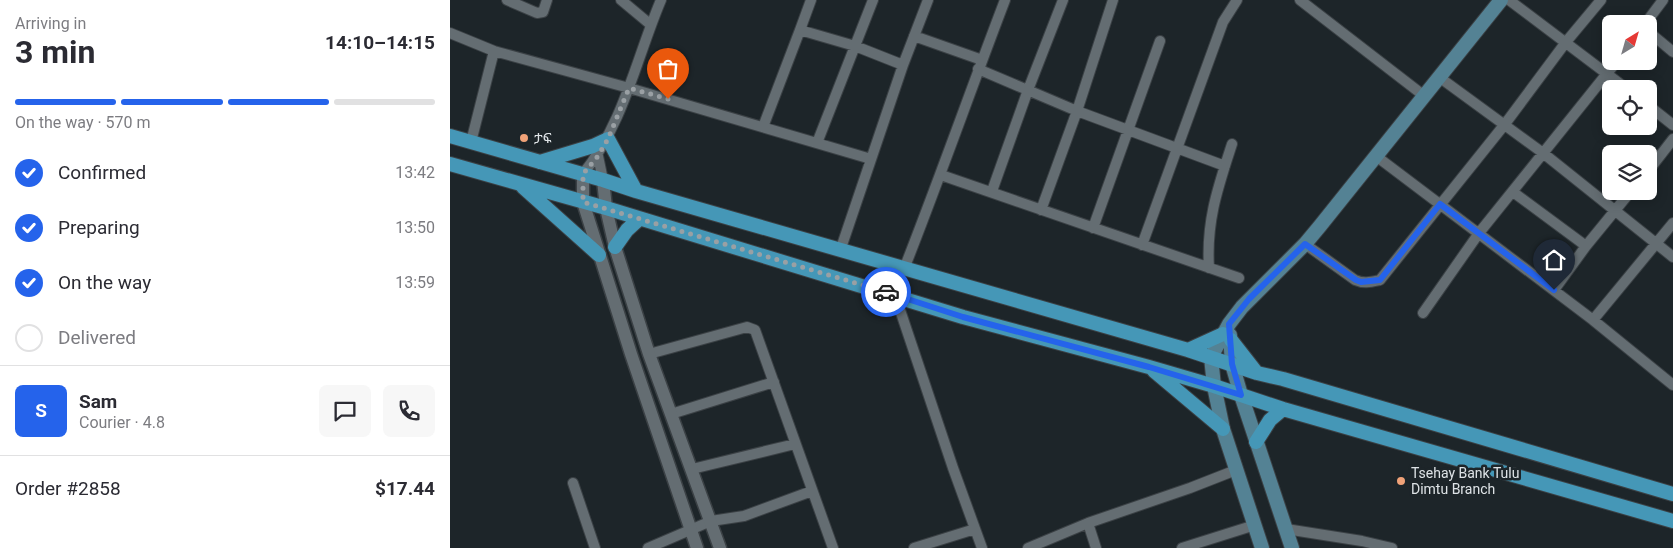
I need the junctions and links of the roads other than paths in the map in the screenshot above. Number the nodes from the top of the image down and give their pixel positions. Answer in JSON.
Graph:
{"nodes":[{"id":1,"x":507,"y":0,"type":"edge"},
{"id":2,"x":547,"y":0,"type":"edge"},
{"id":3,"x":621,"y":0,"type":"edge"},
{"id":4,"x":662,"y":0,"type":"edge"},
{"id":5,"x":812,"y":0,"type":"edge"},
{"id":6,"x":873,"y":0,"type":"edge"},
{"id":7,"x":928,"y":0,"type":"edge"},
{"id":8,"x":1004,"y":0,"type":"edge"},
{"id":9,"x":1063,"y":0,"type":"edge"},
{"id":10,"x":1113,"y":0,"type":"edge"},
{"id":11,"x":1237,"y":0,"type":"edge"},
{"id":12,"x":1502,"y":0,"type":"edge"},
{"id":13,"x":1509,"y":0,"type":"edge"},
{"id":14,"x":1600,"y":0,"type":"edge"},
{"id":15,"x":1663,"y":0,"type":"edge"},
{"id":16,"x":1305,"y":2,"type":"edge"},
{"id":17,"x":1652,"y":15,"type":"edge"},
{"id":18,"x":651,"y":25,"type":"junction"},
{"id":19,"x":800,"y":30,"type":"junction"},
{"id":20,"x":450,"y":33,"type":"edge"},
{"id":21,"x":914,"y":36,"type":"junction"},
{"id":22,"x":1658,"y":40,"type":"edge"},
{"id":23,"x":1160,"y":41,"type":"dead end"},
{"id":24,"x":1566,"y":42,"type":"junction"},
{"id":25,"x":855,"y":46,"type":"junction"},
{"id":26,"x":494,"y":51,"type":"junction"},
{"id":27,"x":1673,"y":52,"type":"edge"},
{"id":28,"x":903,"y":64,"type":"junction"},
{"id":29,"x":980,"y":64,"type":"junction"},
{"id":30,"x":1611,"y":70,"type":"edge"},
{"id":31,"x":1608,"y":74,"type":"junction"},
{"id":32,"x":1440,"y":77,"type":"junction"},
{"id":33,"x":1616,"y":80,"type":"edge"},
{"id":34,"x":629,"y":88,"type":"junction"},
{"id":35,"x":1028,"y":90,"type":"junction"},
{"id":36,"x":1423,"y":95,"type":"junction"},
{"id":37,"x":1077,"y":111,"type":"junction"},
{"id":38,"x":1657,"y":112,"type":"edge"},
{"id":39,"x":1505,"y":124,"type":"junction"},
{"id":40,"x":1673,"y":125,"type":"edge"},
{"id":41,"x":763,"y":127,"type":"junction"},
{"id":42,"x":1128,"y":130,"type":"junction"},
{"id":43,"x":450,"y":136,"type":"edge"},
{"id":44,"x":608,"y":139,"type":"junction"},
{"id":45,"x":1673,"y":139,"type":"edge"},
{"id":46,"x":471,"y":142,"type":"junction"},
{"id":47,"x":818,"y":143,"type":"junction"},
{"id":48,"x":1232,"y":144,"type":"dead end"},
{"id":49,"x":1178,"y":149,"type":"junction"},
{"id":50,"x":1543,"y":153,"type":"junction"},
{"id":51,"x":598,"y":156,"type":"junction"},
{"id":52,"x":1376,"y":156,"type":"junction"},
{"id":53,"x":871,"y":159,"type":"junction"},
{"id":54,"x":1657,"y":160,"type":"edge"},
{"id":55,"x":540,"y":162,"type":"junction"},
{"id":56,"x":450,"y":164,"type":"edge"},
{"id":57,"x":1225,"y":166,"type":"junction"},
{"id":58,"x":583,"y":174,"type":"junction"},
{"id":59,"x":941,"y":175,"type":"junction"},
{"id":60,"x":603,"y":180,"type":"junction"},
{"id":61,"x":520,"y":185,"type":"junction"},
{"id":62,"x":636,"y":191,"type":"junction"},
{"id":63,"x":992,"y":191,"type":"junction"},
{"id":64,"x":1513,"y":192,"type":"junction"},
{"id":65,"x":1624,"y":200,"type":"edge"},
{"id":66,"x":583,"y":202,"type":"junction"},
{"id":67,"x":1440,"y":204,"type":"junction"},
{"id":68,"x":606,"y":208,"type":"junction"},
{"id":69,"x":1041,"y":210,"type":"junction"},
{"id":70,"x":1616,"y":210,"type":"junction"},
{"id":71,"x":639,"y":220,"type":"junction"},
{"id":72,"x":1673,"y":223,"type":"edge"},
{"id":73,"x":1092,"y":228,"type":"junction"},
{"id":74,"x":1479,"y":233,"type":"junction"},
{"id":75,"x":1305,"y":244,"type":"junction"},
{"id":76,"x":1656,"y":244,"type":"junction"},
{"id":77,"x":1142,"y":245,"type":"junction"},
{"id":78,"x":1586,"y":246,"type":"junction"},
{"id":79,"x":614,"y":247,"type":"junction"},
{"id":80,"x":840,"y":251,"type":"junction"},
{"id":81,"x":600,"y":255,"type":"junction"},
{"id":82,"x":1673,"y":257,"type":"edge"},
{"id":83,"x":1209,"y":268,"type":"junction"},
{"id":84,"x":904,"y":269,"type":"junction"},
{"id":85,"x":1239,"y":278,"type":"dead end"},
{"id":86,"x":1554,"y":290,"type":"junction"},
{"id":87,"x":894,"y":295,"type":"junction"},
{"id":88,"x":1423,"y":313,"type":"dead end"},
{"id":89,"x":1593,"y":320,"type":"junction"},
{"id":90,"x":1228,"y":333,"type":"junction"},
{"id":91,"x":1188,"y":350,"type":"junction"},
{"id":92,"x":649,"y":354,"type":"junction"},
{"id":93,"x":1211,"y":358,"type":"junction"},
{"id":94,"x":1232,"y":364,"type":"junction"},
{"id":95,"x":1149,"y":367,"type":"junction"},
{"id":96,"x":1257,"y":373,"type":"junction"},
{"id":97,"x":774,"y":382,"type":"junction"},
{"id":98,"x":1673,"y":385,"type":"edge"},
{"id":99,"x":1214,"y":386,"type":"junction"},
{"id":100,"x":1241,"y":395,"type":"junction"},
{"id":101,"x":1283,"y":409,"type":"junction"},
{"id":102,"x":671,"y":414,"type":"junction"},
{"id":103,"x":1223,"y":430,"type":"junction"},
{"id":104,"x":1256,"y":442,"type":"junction"},
{"id":105,"x":795,"y":444,"type":"junction"},
{"id":106,"x":692,"y":469,"type":"junction"},
{"id":107,"x":1236,"y":470,"type":"junction"},
{"id":108,"x":573,"y":483,"type":"dead end"},
{"id":109,"x":812,"y":491,"type":"junction"},
{"id":110,"x":1673,"y":494,"type":"edge"},
{"id":111,"x":1673,"y":521,"type":"edge"},
{"id":112,"x":712,"y":522,"type":"junction"},
{"id":113,"x":1088,"y":523,"type":"junction"},
{"id":114,"x":1255,"y":525,"type":"junction"},
{"id":115,"x":975,"y":529,"type":"junction"},
{"id":116,"x":1286,"y":529,"type":"junction"},
{"id":117,"x":690,"y":530,"type":"junction"},
{"id":118,"x":1205,"y":545,"type":"edge"},
{"id":119,"x":926,"y":546,"type":"edge"},
{"id":120,"x":595,"y":548,"type":"edge"},
{"id":121,"x":648,"y":548,"type":"edge"},
{"id":122,"x":697,"y":548,"type":"edge"},
{"id":123,"x":720,"y":548,"type":"edge"},
{"id":124,"x":833,"y":548,"type":"edge"},
{"id":125,"x":914,"y":548,"type":"edge"},
{"id":126,"x":982,"y":548,"type":"edge"},
{"id":127,"x":1028,"y":548,"type":"edge"},
{"id":128,"x":1096,"y":548,"type":"edge"},
{"id":129,"x":1182,"y":548,"type":"edge"},
{"id":130,"x":1262,"y":548,"type":"edge"},
{"id":131,"x":1292,"y":548,"type":"edge"},
{"id":132,"x":1392,"y":548,"type":"edge"}],
"edges":[{"from":1,"to":2,"type":"street"},
{"from":3,"to":18,"type":"street"},
{"from":4,"to":18,"type":"street"},
{"from":5,"to":19,"type":"street"},
{"from":6,"to":25,"type":"street"},
{"from":7,"to":21,"type":"street"},
{"from":8,"to":29,"type":"street"},
{"from":9,"to":35,"type":"street"},
{"from":10,"to":37,"type":"street"},
{"from":11,"to":49,"type":"street"},
{"from":12,"to":32,"type":"main road"},
{"from":13,"to":24,"type":"street"},
{"from":14,"to":24,"type":"street"},
{"from":15,"to":17,"type":"street"},
{"from":16,"to":36,"type":"street"},
{"from":18,"to":34,"type":"street"},
{"from":19,"to":25,"type":"street"},
{"from":19,"to":41,"type":"street"},
{"from":20,"to":26,"type":"street"},
{"from":21,"to":28,"type":"street"},
{"from":21,"to":29,"type":"street"},
{"from":22,"to":27,"type":"street"},
{"from":23,"to":42,"type":"street"},
{"from":24,"to":31,"type":"street"},
{"from":24,"to":39,"type":"street"},
{"from":25,"to":28,"type":"street"},
{"from":25,"to":47,"type":"street"},
{"from":26,"to":34,"type":"street"},
{"from":26,"to":46,"type":"street"},
{"from":28,"to":53,"type":"street"},
{"from":29,"to":35,"type":"street"},
{"from":29,"to":59,"type":"street"},
{"from":30,"to":31,"type":"street"},
{"from":31,"to":33,"type":"street"},
{"from":31,"to":50,"type":"street"},
{"from":32,"to":36,"type":"main road"},
{"from":32,"to":39,"type":"street"},
{"from":34,"to":41,"type":"street"},
{"from":34,"to":44,"type":"street"},
{"from":35,"to":37,"type":"street"},
{"from":35,"to":63,"type":"street"},
{"from":36,"to":52,"type":"main road"},
{"from":37,"to":42,"type":"street"},
{"from":37,"to":69,"type":"street"},
{"from":38,"to":40,"type":"street"},
{"from":39,"to":50,"type":"street"},
{"from":39,"to":67,"type":"street"},
{"from":41,"to":47,"type":"street"},
{"from":42,"to":49,"type":"street"},
{"from":42,"to":73,"type":"street"},
{"from":43,"to":46,"type":"main road"},
{"from":44,"to":51,"type":"street"},
{"from":44,"to":55,"type":"main road"},
{"from":44,"to":62,"type":"main road"},
{"from":45,"to":54,"type":"street"},
{"from":46,"to":55,"type":"main road"},
{"from":47,"to":53,"type":"street"},
{"from":48,"to":57,"type":"street"},
{"from":49,"to":57,"type":"street"},
{"from":49,"to":77,"type":"street"},
{"from":50,"to":64,"type":"street"},
{"from":50,"to":70,"type":"street"},
{"from":51,"to":58,"type":"street"},
{"from":51,"to":60,"type":"street"},
{"from":52,"to":67,"type":"street"},
{"from":52,"to":75,"type":"main road"},
{"from":53,"to":80,"type":"street"},
{"from":55,"to":58,"type":"main road"},
{"from":56,"to":61,"type":"main road"},
{"from":57,"to":83,"type":"street"},
{"from":58,"to":60,"type":"main road"},
{"from":58,"to":66,"type":"street"},
{"from":59,"to":63,"type":"street"},
{"from":59,"to":84,"type":"street"},
{"from":60,"to":62,"type":"main road"},
{"from":60,"to":68,"type":"street"},
{"from":61,"to":66,"type":"main road"},
{"from":61,"to":81,"type":"main road"},
{"from":62,"to":80,"type":"main road"},
{"from":63,"to":69,"type":"street"},
{"from":64,"to":74,"type":"street"},
{"from":64,"to":78,"type":"street"},
{"from":65,"to":70,"type":"street"},
{"from":66,"to":68,"type":"main road"},
{"from":66,"to":81,"type":"street"},
{"from":67,"to":74,"type":"street"},
{"from":67,"to":75,"type":"street"},
{"from":68,"to":71,"type":"main road"},
{"from":68,"to":79,"type":"street"},
{"from":69,"to":73,"type":"street"},
{"from":70,"to":76,"type":"street"},
{"from":70,"to":78,"type":"street"},
{"from":71,"to":79,"type":"main road"},
{"from":71,"to":87,"type":"main road"},
{"from":72,"to":76,"type":"street"},
{"from":73,"to":77,"type":"street"},
{"from":74,"to":86,"type":"street"},
{"from":74,"to":88,"type":"street"},
{"from":75,"to":90,"type":"main road"},
{"from":76,"to":82,"type":"street"},
{"from":76,"to":89,"type":"street"},
{"from":77,"to":83,"type":"street"},
{"from":78,"to":86,"type":"street"},
{"from":79,"to":92,"type":"street"},
{"from":80,"to":84,"type":"main road"},
{"from":81,"to":117,"type":"street"},
{"from":83,"to":85,"type":"street"},
{"from":84,"to":91,"type":"main road"},
{"from":86,"to":89,"type":"street"},
{"from":87,"to":95,"type":"main road"},
{"from":87,"to":115,"type":"street"},
{"from":89,"to":98,"type":"street"},
{"from":90,"to":91,"type":"main road"},
{"from":90,"to":93,"type":"main road"},
{"from":90,"to":94,"type":"main road"},
{"from":90,"to":96,"type":"main road"},
{"from":91,"to":93,"type":"main road"},
{"from":92,"to":97,"type":"street"},
{"from":92,"to":102,"type":"street"},
{"from":93,"to":94,"type":"main road"},
{"from":93,"to":99,"type":"main road"},
{"from":94,"to":96,"type":"main road"},
{"from":94,"to":100,"type":"main road"},
{"from":95,"to":99,"type":"main road"},
{"from":95,"to":103,"type":"main road"},
{"from":96,"to":110,"type":"main road"},
{"from":97,"to":102,"type":"street"},
{"from":97,"to":105,"type":"street"},
{"from":99,"to":100,"type":"main road"},
{"from":99,"to":103,"type":"main road"},
{"from":100,"to":101,"type":"main road"},
{"from":100,"to":104,"type":"main road"},
{"from":101,"to":104,"type":"main road"},
{"from":101,"to":111,"type":"main road"},
{"from":102,"to":106,"type":"street"},
{"from":103,"to":107,"type":"main road"},
{"from":104,"to":116,"type":"main road"},
{"from":105,"to":106,"type":"street"},
{"from":105,"to":109,"type":"street"},
{"from":106,"to":112,"type":"street"},
{"from":107,"to":113,"type":"street"},
{"from":107,"to":114,"type":"main road"},
{"from":108,"to":120,"type":"street"},
{"from":109,"to":112,"type":"street"},
{"from":109,"to":124,"type":"street"},
{"from":112,"to":117,"type":"street"},
{"from":112,"to":123,"type":"street"},
{"from":113,"to":127,"type":"street"},
{"from":113,"to":128,"type":"street"},
{"from":114,"to":118,"type":"street"},
{"from":114,"to":130,"type":"main road"},
{"from":115,"to":119,"type":"street"},
{"from":115,"to":126,"type":"street"},
{"from":116,"to":131,"type":"main road"},
{"from":116,"to":132,"type":"street"},
{"from":117,"to":121,"type":"street"},
{"from":117,"to":122,"type":"street"},
{"from":118,"to":129,"type":"street"},
{"from":119,"to":125,"type":"street"}]}
